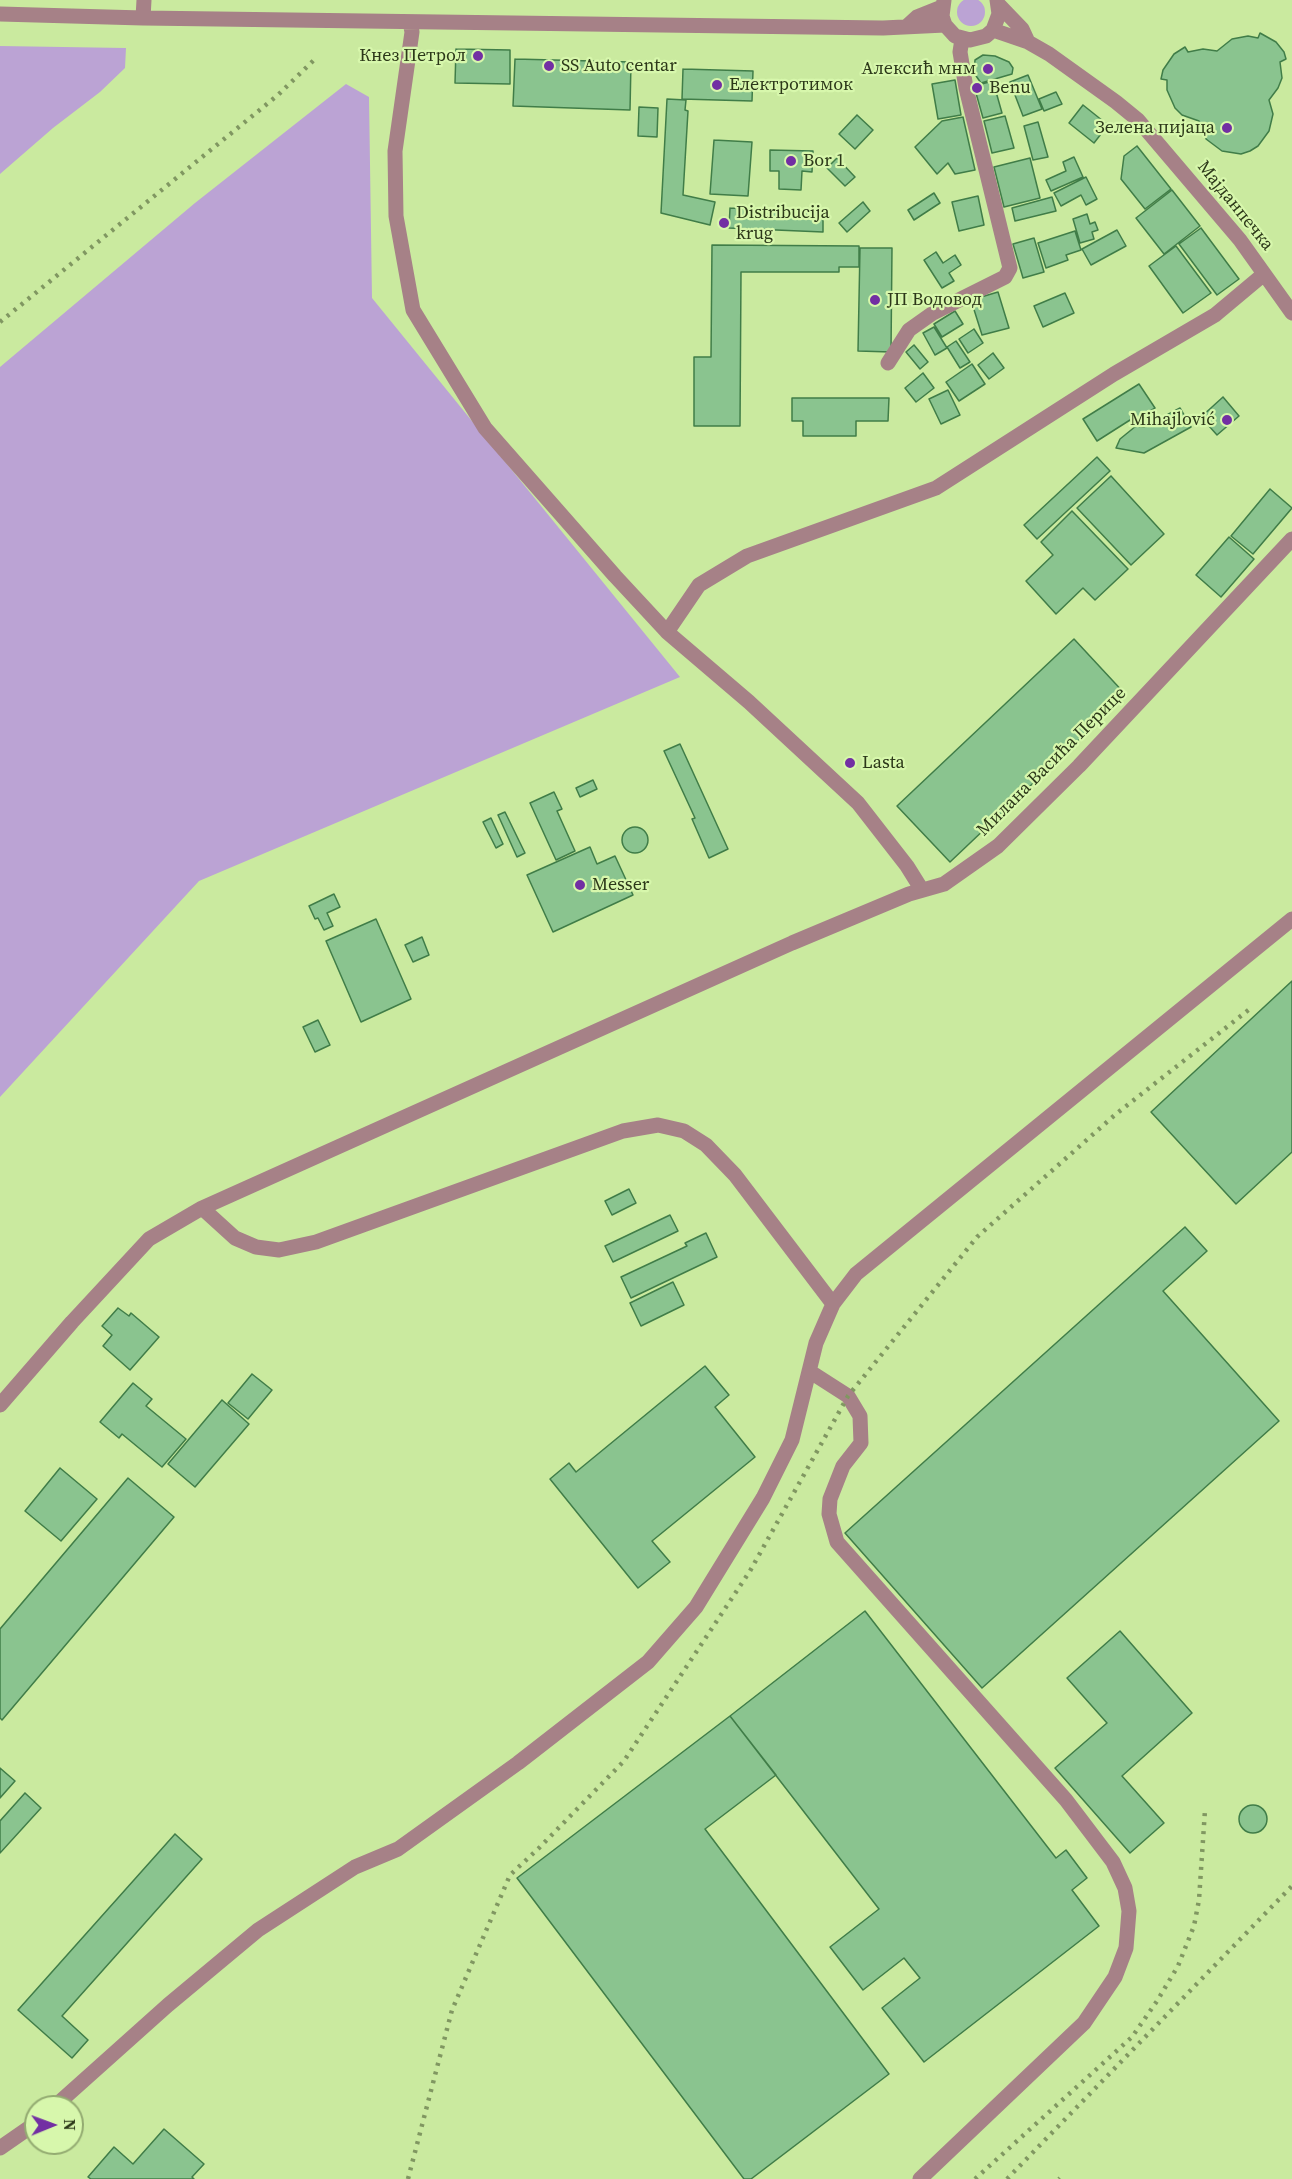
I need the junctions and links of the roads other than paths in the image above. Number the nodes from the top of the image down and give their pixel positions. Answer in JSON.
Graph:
{"nodes":[{"id":1,"x":144,"y":0,"type":"edge"},
{"id":2,"x":998,"y":3,"type":"edge"},
{"id":3,"x":943,"y":4,"type":"edge"},
{"id":4,"x":0,"y":14,"type":"edge"},
{"id":5,"x":144,"y":18,"type":"junction"},
{"id":6,"x":410,"y":22,"type":"junction"},
{"id":7,"x":945,"y":25,"type":"junction"},
{"id":8,"x":906,"y":27,"type":"junction"},
{"id":9,"x":993,"y":30,"type":"junction"},
{"id":10,"x":962,"y":39,"type":"junction"},
{"id":11,"x":1028,"y":42,"type":"junction"},
{"id":12,"x":1264,"y":274,"type":"junction"},
{"id":13,"x":1292,"y":312,"type":"edge"},
{"id":14,"x":888,"y":363,"type":"dead end"},
{"id":15,"x":1292,"y":539,"type":"edge"},
{"id":16,"x":667,"y":632,"type":"junction"},
{"id":17,"x":922,"y":890,"type":"junction"},
{"id":18,"x":1292,"y":919,"type":"edge"},
{"id":19,"x":202,"y":1208,"type":"junction"},
{"id":20,"x":833,"y":1304,"type":"junction"},
{"id":21,"x":809,"y":1371,"type":"junction"},
{"id":22,"x":0,"y":1406,"type":"edge"},
{"id":23,"x":67,"y":2095,"type":"edge"},
{"id":24,"x":24,"y":2131,"type":"edge"},
{"id":25,"x":0,"y":2148,"type":"edge"},
{"id":26,"x":920,"y":2179,"type":"edge"}],
"edges":[{"from":1,"to":5,"type":"street"},
{"from":2,"to":9,"type":"street"},
{"from":2,"to":11,"type":"street","name":"Мајданпечка"},
{"from":3,"to":7,"type":"street"},
{"from":3,"to":8,"type":"street"},
{"from":4,"to":5,"type":"street"},
{"from":5,"to":6,"type":"street"},
{"from":6,"to":8,"type":"street"},
{"from":6,"to":16,"type":"street"},
{"from":7,"to":8,"type":"street"},
{"from":7,"to":10,"type":"street"},
{"from":9,"to":10,"type":"street"},
{"from":9,"to":11,"type":"street","name":"Мајданпечка"},
{"from":10,"to":14,"type":"street"},
{"from":11,"to":12,"type":"street","name":"Мајданпечка"},
{"from":12,"to":13,"type":"street","name":"Мајданпечка"},
{"from":12,"to":16,"type":"street"},
{"from":15,"to":17,"type":"street","name":"Милана Васића Перице"},
{"from":16,"to":17,"type":"street"},
{"from":17,"to":19,"type":"street","name":"Милана Васића Перице"},
{"from":18,"to":20,"type":"street"},
{"from":19,"to":20,"type":"street"},
{"from":19,"to":22,"type":"street","name":"Милана Васића Перице"},
{"from":20,"to":21,"type":"street"},
{"from":21,"to":23,"type":"street"},
{"from":21,"to":26,"type":"street"},
{"from":24,"to":25,"type":"street"}]}
